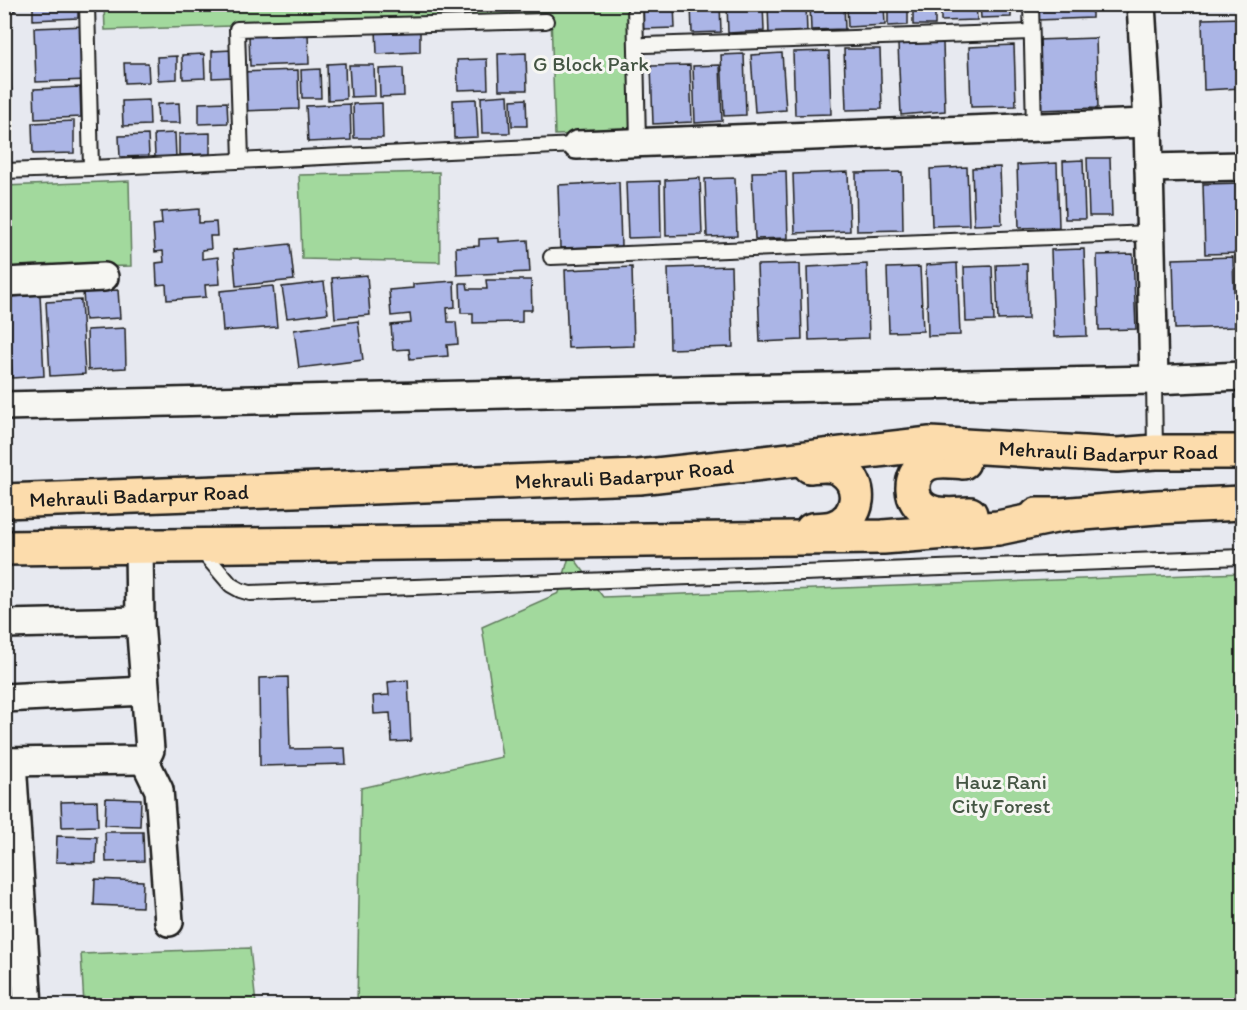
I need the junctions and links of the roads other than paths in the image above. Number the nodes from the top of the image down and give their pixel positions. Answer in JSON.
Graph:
{"nodes":[{"id":1,"x":87,"y":4,"type":"edge"},
{"id":2,"x":635,"y":4,"type":"edge"},
{"id":3,"x":1030,"y":4,"type":"edge"},
{"id":4,"x":1141,"y":4,"type":"edge"},
{"id":5,"x":546,"y":21,"type":"dead end"},
{"id":6,"x":1031,"y":32,"type":"junction"},
{"id":7,"x":645,"y":45,"type":"dead end"},
{"id":8,"x":1148,"y":123,"type":"junction"},
{"id":9,"x":1034,"y":127,"type":"junction"},
{"id":10,"x":638,"y":142,"type":"junction"},
{"id":11,"x":577,"y":145,"type":"joint"},
{"id":12,"x":241,"y":160,"type":"junction"},
{"id":13,"x":1242,"y":166,"type":"edge"},
{"id":14,"x":91,"y":168,"type":"junction"},
{"id":15,"x":1149,"y":168,"type":"junction"},
{"id":16,"x":4,"y":171,"type":"edge"},
{"id":17,"x":1150,"y":233,"type":"junction"},
{"id":18,"x":551,"y":257,"type":"dead end"},
{"id":19,"x":104,"y":277,"type":"dead end"},
{"id":20,"x":4,"y":282,"type":"edge"},
{"id":21,"x":1242,"y":376,"type":"edge"},
{"id":22,"x":1154,"y":380,"type":"junction"},
{"id":23,"x":4,"y":406,"type":"edge"},
{"id":24,"x":1155,"y":452,"type":"junction"},
{"id":25,"x":1242,"y":452,"type":"edge"},
{"id":26,"x":1117,"y":455,"type":"junction"},
{"id":27,"x":639,"y":477,"type":"junction"},
{"id":28,"x":4,"y":501,"type":"edge"},
{"id":29,"x":1242,"y":503,"type":"edge"},
{"id":30,"x":1060,"y":515,"type":"junction"},
{"id":31,"x":709,"y":539,"type":"junction"},
{"id":32,"x":139,"y":546,"type":"junction"},
{"id":33,"x":198,"y":546,"type":"junction"},
{"id":34,"x":4,"y":548,"type":"edge"},
{"id":35,"x":1242,"y":557,"type":"edge"},
{"id":36,"x":140,"y":621,"type":"junction"},
{"id":37,"x":4,"y":624,"type":"edge"},
{"id":38,"x":146,"y":691,"type":"junction"},
{"id":39,"x":4,"y":698,"type":"edge"},
{"id":40,"x":144,"y":759,"type":"junction"},
{"id":41,"x":8,"y":762,"type":"edge"},
{"id":42,"x":169,"y":922,"type":"dead end"},
{"id":43,"x":28,"y":1005,"type":"edge"}],
"edges":[{"from":1,"to":14,"type":"lane"},
{"from":2,"to":10,"type":"lane"},
{"from":3,"to":6,"type":"lane"},
{"from":4,"to":8,"type":"street"},
{"from":5,"to":12,"type":"lane"},
{"from":6,"to":7,"type":"lane"},
{"from":6,"to":9,"type":"lane"},
{"from":8,"to":9,"type":"street"},
{"from":8,"to":15,"type":"street"},
{"from":9,"to":10,"type":"street"},
{"from":10,"to":11,"type":"street"},
{"from":11,"to":12,"type":"lane"},
{"from":12,"to":14,"type":"lane"},
{"from":13,"to":15,"type":"street"},
{"from":14,"to":16,"type":"lane"},
{"from":15,"to":17,"type":"street"},
{"from":17,"to":18,"type":"lane"},
{"from":17,"to":22,"type":"street"},
{"from":19,"to":20,"type":"street"},
{"from":21,"to":22,"type":"street"},
{"from":22,"to":23,"type":"street"},
{"from":22,"to":24,"type":"lane"},
{"from":24,"to":25,"type":"main road","name":"Mehrauli Badarpur Road"},
{"from":24,"to":26,"type":"main road","name":"Mehrauli Badarpur Road"},
{"from":26,"to":27,"type":"main road","name":"Mehrauli Badarpur Road"},
{"from":26,"to":30,"type":"main road"},
{"from":27,"to":28,"type":"main road","name":"Mehrauli Badarpur Road"},
{"from":27,"to":31,"type":"main road"},
{"from":29,"to":30,"type":"main road"},
{"from":30,"to":31,"type":"main road"},
{"from":31,"to":33,"type":"main road"},
{"from":32,"to":33,"type":"main road"},
{"from":32,"to":34,"type":"main road"},
{"from":32,"to":36,"type":"street"},
{"from":33,"to":35,"type":"lane"},
{"from":36,"to":37,"type":"street"},
{"from":36,"to":38,"type":"street"},
{"from":38,"to":39,"type":"street"},
{"from":38,"to":40,"type":"street"},
{"from":40,"to":41,"type":"street"},
{"from":40,"to":42,"type":"street"},
{"from":41,"to":43,"type":"street"}]}
